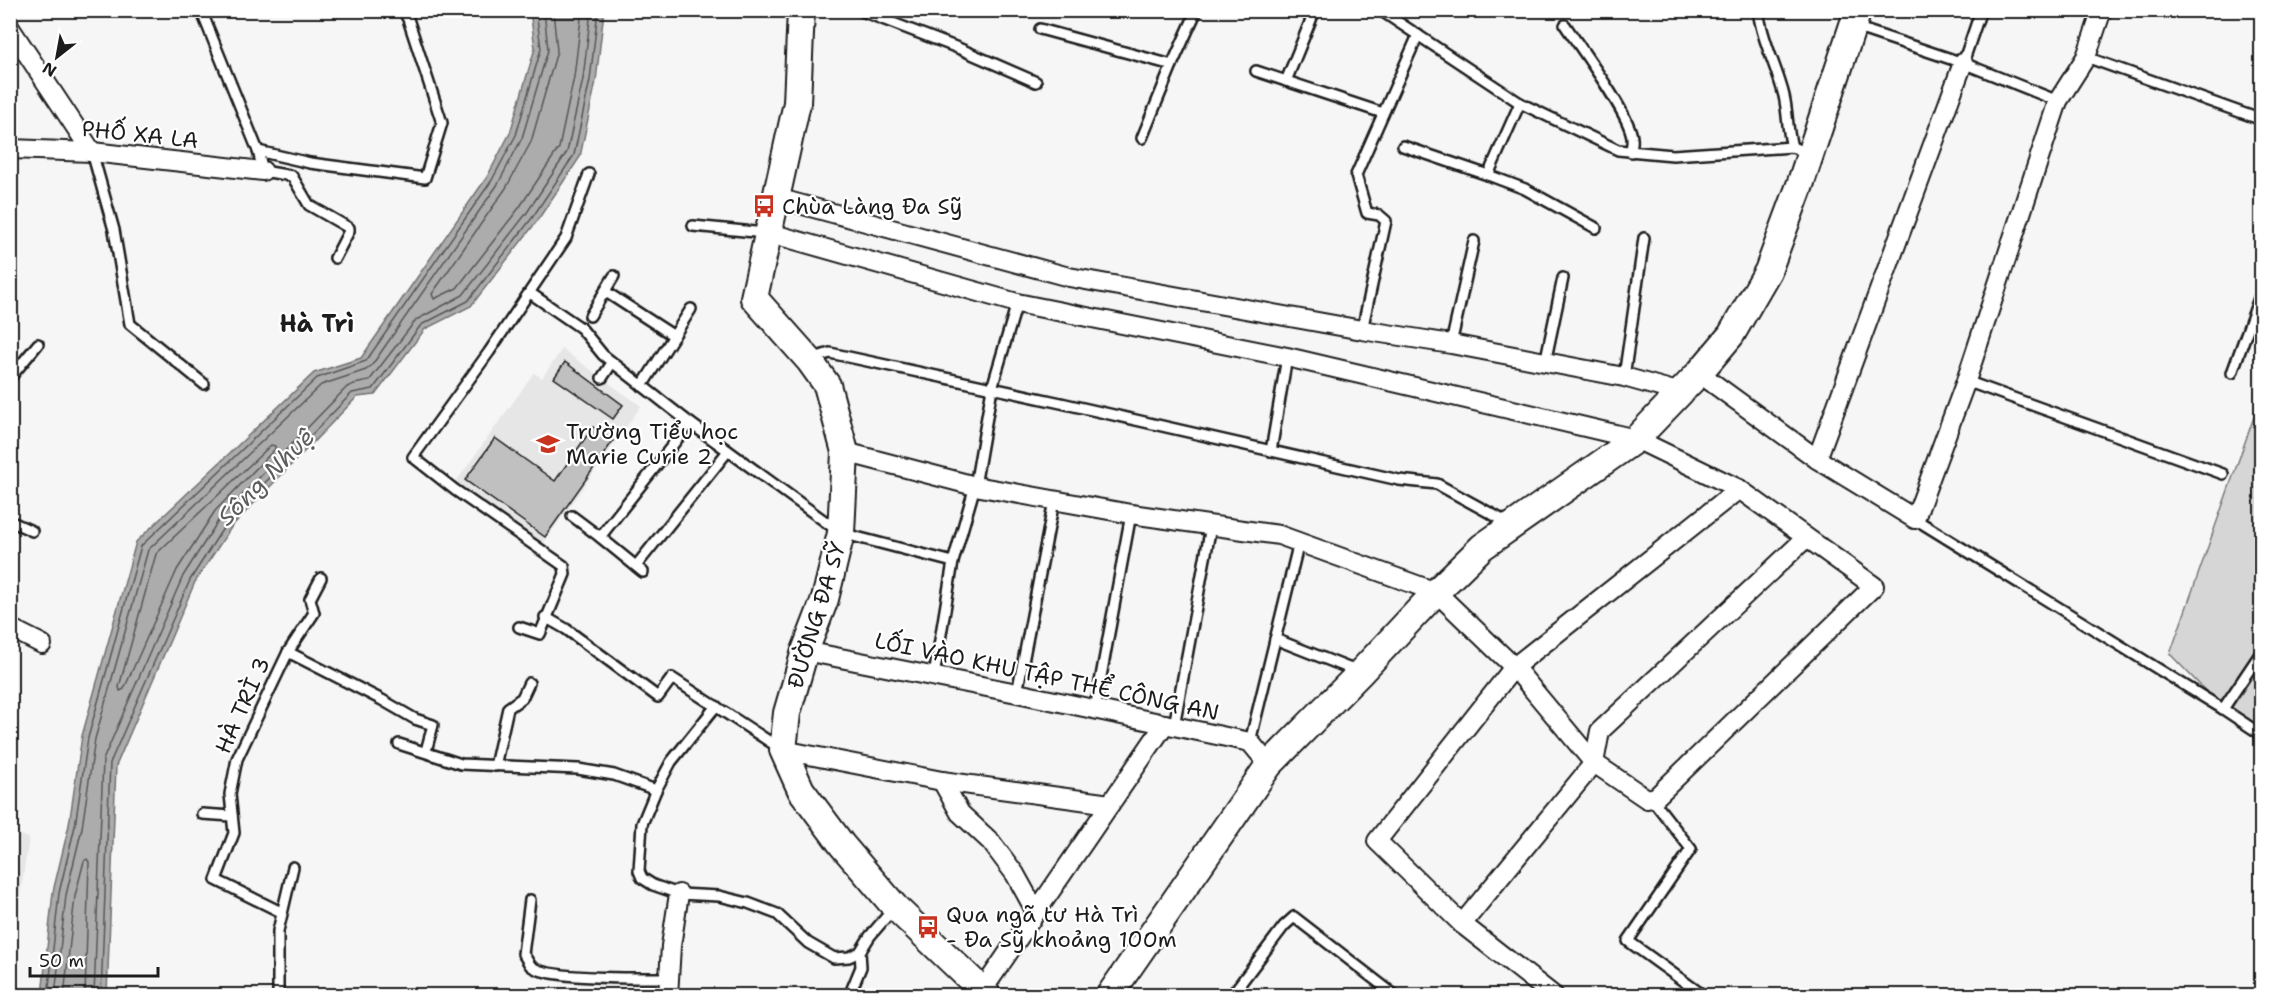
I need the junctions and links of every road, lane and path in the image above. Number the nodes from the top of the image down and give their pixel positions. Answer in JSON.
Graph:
{"nodes":[{"id":1,"x":201,"y":10,"type":"edge"},
{"id":2,"x":403,"y":10,"type":"edge"},
{"id":3,"x":801,"y":10,"type":"edge"},
{"id":4,"x":859,"y":10,"type":"edge"},
{"id":5,"x":1197,"y":10,"type":"edge"},
{"id":6,"x":1315,"y":10,"type":"edge"},
{"id":7,"x":1380,"y":10,"type":"edge"},
{"id":8,"x":1758,"y":10,"type":"edge"},
{"id":9,"x":1981,"y":10,"type":"edge"},
{"id":10,"x":2102,"y":10,"type":"edge"},
{"id":11,"x":1855,"y":18,"type":"edge"},
{"id":12,"x":1565,"y":25,"type":"dead end"},
{"id":13,"x":10,"y":28,"type":"edge"},
{"id":14,"x":1040,"y":29,"type":"dead end"},
{"id":15,"x":1418,"y":35,"type":"junction"},
{"id":16,"x":2086,"y":57,"type":"junction"},
{"id":17,"x":1963,"y":63,"type":"junction"},
{"id":18,"x":1172,"y":65,"type":"junction"},
{"id":19,"x":1256,"y":71,"type":"dead end"},
{"id":20,"x":1286,"y":81,"type":"junction"},
{"id":21,"x":1036,"y":82,"type":"dead end"},
{"id":22,"x":2058,"y":101,"type":"junction"},
{"id":23,"x":1520,"y":103,"type":"junction"},
{"id":24,"x":1383,"y":113,"type":"junction"},
{"id":25,"x":2262,"y":120,"type":"edge"},
{"id":26,"x":1142,"y":138,"type":"dead end"},
{"id":27,"x":1403,"y":146,"type":"dead end"},
{"id":28,"x":10,"y":149,"type":"edge"},
{"id":29,"x":258,"y":151,"type":"junction"},
{"id":30,"x":1801,"y":151,"type":"junction"},
{"id":31,"x":92,"y":152,"type":"junction"},
{"id":32,"x":1631,"y":152,"type":"junction"},
{"id":33,"x":263,"y":171,"type":"junction"},
{"id":34,"x":589,"y":174,"type":"dead end"},
{"id":35,"x":1488,"y":175,"type":"junction"},
{"id":36,"x":777,"y":198,"type":"junction"},
{"id":37,"x":693,"y":226,"type":"dead end"},
{"id":38,"x":1596,"y":228,"type":"dead end"},
{"id":39,"x":770,"y":233,"type":"junction"},
{"id":40,"x":1644,"y":238,"type":"dead end"},
{"id":41,"x":1474,"y":241,"type":"dead end"},
{"id":42,"x":335,"y":258,"type":"dead end"},
{"id":43,"x":614,"y":276,"type":"dead end"},
{"id":44,"x":1563,"y":278,"type":"dead end"},
{"id":45,"x":2262,"y":290,"type":"edge"},
{"id":46,"x":606,"y":292,"type":"junction"},
{"id":47,"x":530,"y":293,"type":"junction"},
{"id":48,"x":1017,"y":303,"type":"junction"},
{"id":49,"x":691,"y":309,"type":"dead end"},
{"id":50,"x":590,"y":316,"type":"dead end"},
{"id":51,"x":1362,"y":330,"type":"junction"},
{"id":52,"x":674,"y":336,"type":"junction"},
{"id":53,"x":38,"y":344,"type":"dead end"},
{"id":54,"x":1451,"y":344,"type":"junction"},
{"id":55,"x":1287,"y":357,"type":"junction"},
{"id":56,"x":809,"y":360,"type":"junction"},
{"id":57,"x":612,"y":363,"type":"junction"},
{"id":58,"x":1545,"y":363,"type":"junction"},
{"id":59,"x":1699,"y":373,"type":"junction"},
{"id":60,"x":2232,"y":373,"type":"dead end"},
{"id":61,"x":1624,"y":377,"type":"junction"},
{"id":62,"x":10,"y":378,"type":"edge"},
{"id":63,"x":602,"y":378,"type":"dead end"},
{"id":64,"x":1966,"y":381,"type":"junction"},
{"id":65,"x":204,"y":384,"type":"dead end"},
{"id":66,"x":642,"y":386,"type":"junction"},
{"id":67,"x":992,"y":388,"type":"junction"},
{"id":68,"x":1681,"y":393,"type":"junction"},
{"id":69,"x":690,"y":423,"type":"junction"},
{"id":70,"x":1636,"y":439,"type":"junction"},
{"id":71,"x":728,"y":451,"type":"junction"},
{"id":72,"x":1271,"y":451,"type":"junction"},
{"id":73,"x":845,"y":452,"type":"junction"},
{"id":74,"x":1816,"y":459,"type":"junction"},
{"id":75,"x":2223,"y":474,"type":"dead end"},
{"id":76,"x":975,"y":486,"type":"junction"},
{"id":77,"x":1739,"y":489,"type":"junction"},
{"id":78,"x":1054,"y":501,"type":"junction"},
{"id":79,"x":1131,"y":514,"type":"junction"},
{"id":80,"x":572,"y":516,"type":"dead end"},
{"id":81,"x":1915,"y":519,"type":"junction"},
{"id":82,"x":10,"y":521,"type":"edge"},
{"id":83,"x":1512,"y":524,"type":"junction"},
{"id":84,"x":1210,"y":526,"type":"junction"},
{"id":85,"x":32,"y":531,"type":"dead end"},
{"id":86,"x":841,"y":533,"type":"junction"},
{"id":87,"x":600,"y":537,"type":"junction"},
{"id":88,"x":1806,"y":538,"type":"junction"},
{"id":89,"x":1299,"y":542,"type":"junction"},
{"id":90,"x":953,"y":562,"type":"junction"},
{"id":91,"x":321,"y":578,"type":"dead end"},
{"id":92,"x":1436,"y":591,"type":"junction"},
{"id":93,"x":545,"y":617,"type":"junction"},
{"id":94,"x":519,"y":627,"type":"dead end"},
{"id":95,"x":10,"y":628,"type":"edge"},
{"id":96,"x":1275,"y":639,"type":"junction"},
{"id":97,"x":42,"y":644,"type":"dead end"},
{"id":98,"x":805,"y":651,"type":"junction"},
{"id":99,"x":2262,"y":651,"type":"edge"},
{"id":100,"x":288,"y":652,"type":"junction"},
{"id":101,"x":1514,"y":667,"type":"junction"},
{"id":102,"x":1360,"y":673,"type":"junction"},
{"id":103,"x":934,"y":676,"type":"junction"},
{"id":104,"x":530,"y":683,"type":"dead end"},
{"id":105,"x":1017,"y":693,"type":"junction"},
{"id":106,"x":716,"y":706,"type":"junction"},
{"id":107,"x":2223,"y":709,"type":"junction"},
{"id":108,"x":1095,"y":710,"type":"junction"},
{"id":109,"x":1169,"y":725,"type":"junction"},
{"id":110,"x":2262,"y":735,"type":"edge"},
{"id":111,"x":1250,"y":742,"type":"junction"},
{"id":112,"x":399,"y":744,"type":"dead end"},
{"id":113,"x":783,"y":750,"type":"junction"},
{"id":114,"x":426,"y":751,"type":"junction"},
{"id":115,"x":1594,"y":763,"type":"junction"},
{"id":116,"x":1269,"y":765,"type":"junction"},
{"id":117,"x":495,"y":766,"type":"junction"},
{"id":118,"x":942,"y":781,"type":"junction"},
{"id":119,"x":656,"y":790,"type":"junction"},
{"id":120,"x":1652,"y":799,"type":"junction"},
{"id":121,"x":1110,"y":804,"type":"junction"},
{"id":122,"x":202,"y":814,"type":"dead end"},
{"id":123,"x":232,"y":816,"type":"junction"},
{"id":124,"x":293,"y":867,"type":"dead end"},
{"id":125,"x":679,"y":894,"type":"junction"},
{"id":126,"x":530,"y":900,"type":"dead end"},
{"id":127,"x":895,"y":907,"type":"junction"},
{"id":128,"x":281,"y":912,"type":"junction"},
{"id":129,"x":1036,"y":912,"type":"junction"},
{"id":130,"x":1462,"y":924,"type":"junction"},
{"id":131,"x":860,"y":952,"type":"junction"},
{"id":132,"x":1691,"y":986,"type":"junction"},
{"id":133,"x":668,"y":987,"type":"edge"},
{"id":134,"x":1234,"y":992,"type":"edge"},
{"id":135,"x":985,"y":993,"type":"edge"},
{"id":136,"x":278,"y":996,"type":"edge"},
{"id":137,"x":849,"y":996,"type":"edge"},
{"id":138,"x":1109,"y":996,"type":"edge"},
{"id":139,"x":1246,"y":996,"type":"edge"},
{"id":140,"x":1396,"y":996,"type":"edge"},
{"id":141,"x":1554,"y":996,"type":"edge"},
{"id":142,"x":1683,"y":996,"type":"edge"},
{"id":143,"x":1704,"y":996,"type":"edge"}],
"edges":[{"from":1,"to":29,"type":"lane"},
{"from":2,"to":29,"type":"lane"},
{"from":3,"to":36,"type":"street","name":"ĐƯỜNG ĐA SỸ"},
{"from":4,"to":21,"type":"lane"},
{"from":5,"to":18,"type":"lane"},
{"from":6,"to":20,"type":"lane"},
{"from":7,"to":15,"type":"lane"},
{"from":8,"to":30,"type":"lane"},
{"from":9,"to":17,"type":"lane"},
{"from":10,"to":16,"type":"street"},
{"from":11,"to":17,"type":"lane"},
{"from":11,"to":30,"type":"street"},
{"from":12,"to":32,"type":"lane"},
{"from":13,"to":31,"type":"street"},
{"from":14,"to":18,"type":"lane"},
{"from":15,"to":23,"type":"lane"},
{"from":15,"to":24,"type":"lane"},
{"from":16,"to":22,"type":"street"},
{"from":16,"to":25,"type":"lane"},
{"from":17,"to":22,"type":"lane"},
{"from":17,"to":74,"type":"street"},
{"from":18,"to":26,"type":"lane"},
{"from":19,"to":20,"type":"lane"},
{"from":20,"to":24,"type":"lane"},
{"from":22,"to":64,"type":"street"},
{"from":23,"to":32,"type":"lane"},
{"from":23,"to":35,"type":"lane"},
{"from":24,"to":51,"type":"lane"},
{"from":27,"to":35,"type":"lane"},
{"from":28,"to":31,"type":"street","name":"PHỐ XA LA"},
{"from":29,"to":33,"type":"lane"},
{"from":30,"to":32,"type":"lane"},
{"from":30,"to":59,"type":"street"},
{"from":31,"to":33,"type":"street","name":"PHỐ XA LA"},
{"from":31,"to":65,"type":"lane"},
{"from":33,"to":42,"type":"lane"},
{"from":34,"to":47,"type":"lane"},
{"from":35,"to":38,"type":"lane"},
{"from":36,"to":39,"type":"street","name":"ĐƯỜNG ĐA SỸ"},
{"from":36,"to":51,"type":"street"},
{"from":37,"to":39,"type":"lane"},
{"from":39,"to":48,"type":"street"},
{"from":39,"to":56,"type":"street","name":"ĐƯỜNG ĐA SỸ"},
{"from":40,"to":61,"type":"lane"},
{"from":41,"to":54,"type":"lane"},
{"from":43,"to":46,"type":"lane"},
{"from":44,"to":58,"type":"lane"},
{"from":45,"to":60,"type":"lane"},
{"from":46,"to":50,"type":"lane"},
{"from":46,"to":52,"type":"lane"},
{"from":47,"to":57,"type":"lane"},
{"from":47,"to":93,"type":"lane"},
{"from":48,"to":55,"type":"street"},
{"from":48,"to":67,"type":"lane"},
{"from":49,"to":52,"type":"lane"},
{"from":51,"to":54,"type":"street"},
{"from":52,"to":66,"type":"lane"},
{"from":53,"to":62,"type":"lane"},
{"from":54,"to":58,"type":"street"},
{"from":55,"to":70,"type":"street"},
{"from":55,"to":72,"type":"lane"},
{"from":56,"to":67,"type":"lane"},
{"from":56,"to":73,"type":"street","name":"ĐƯỜNG ĐA SỸ"},
{"from":57,"to":63,"type":"lane"},
{"from":57,"to":66,"type":"lane"},
{"from":58,"to":61,"type":"street"},
{"from":59,"to":68,"type":"street"},
{"from":59,"to":74,"type":"street"},
{"from":61,"to":68,"type":"street"},
{"from":64,"to":75,"type":"lane"},
{"from":64,"to":81,"type":"street"},
{"from":66,"to":69,"type":"lane"},
{"from":67,"to":72,"type":"lane"},
{"from":67,"to":76,"type":"lane"},
{"from":68,"to":70,"type":"street"},
{"from":69,"to":71,"type":"lane"},
{"from":69,"to":87,"type":"lane"},
{"from":70,"to":77,"type":"street"},
{"from":70,"to":83,"type":"street"},
{"from":71,"to":86,"type":"lane"},
{"from":71,"to":87,"type":"lane"},
{"from":72,"to":83,"type":"lane"},
{"from":73,"to":76,"type":"street"},
{"from":73,"to":86,"type":"street","name":"ĐƯỜNG ĐA SỸ"},
{"from":74,"to":81,"type":"street"},
{"from":76,"to":78,"type":"street"},
{"from":76,"to":90,"type":"lane"},
{"from":77,"to":88,"type":"street"},
{"from":77,"to":101,"type":"street"},
{"from":78,"to":79,"type":"street"},
{"from":78,"to":105,"type":"lane"},
{"from":79,"to":84,"type":"street"},
{"from":79,"to":108,"type":"lane"},
{"from":80,"to":87,"type":"lane"},
{"from":81,"to":107,"type":"lane"},
{"from":82,"to":85,"type":"lane"},
{"from":83,"to":92,"type":"street"},
{"from":84,"to":89,"type":"street"},
{"from":84,"to":109,"type":"lane"},
{"from":86,"to":90,"type":"lane"},
{"from":86,"to":98,"type":"street","name":"ĐƯỜNG ĐA SỸ"},
{"from":88,"to":115,"type":"street"},
{"from":88,"to":120,"type":"street"},
{"from":89,"to":92,"type":"street"},
{"from":89,"to":96,"type":"lane"},
{"from":90,"to":103,"type":"lane"},
{"from":91,"to":100,"type":"lane","name":"HÀ TRÌ 3"},
{"from":92,"to":101,"type":"street"},
{"from":92,"to":102,"type":"street"},
{"from":93,"to":94,"type":"lane"},
{"from":93,"to":106,"type":"lane"},
{"from":95,"to":97,"type":"street"},
{"from":96,"to":102,"type":"lane"},
{"from":96,"to":111,"type":"lane"},
{"from":98,"to":103,"type":"street","name":"LỐI VÀO KHU TẬP THỂ CÔNG AN"},
{"from":98,"to":113,"type":"street","name":"ĐƯỜNG ĐA SỸ"},
{"from":99,"to":107,"type":"lane"},
{"from":100,"to":114,"type":"lane"},
{"from":100,"to":123,"type":"lane","name":"HÀ TRÌ 3"},
{"from":101,"to":115,"type":"street"},
{"from":101,"to":130,"type":"street"},
{"from":102,"to":116,"type":"street"},
{"from":103,"to":105,"type":"street","name":"LỐI VÀO KHU TẬP THỂ CÔNG AN"},
{"from":104,"to":117,"type":"lane"},
{"from":105,"to":108,"type":"street","name":"LỐI VÀO KHU TẬP THỂ CÔNG AN"},
{"from":106,"to":113,"type":"lane"},
{"from":106,"to":119,"type":"lane"},
{"from":107,"to":110,"type":"lane"},
{"from":108,"to":109,"type":"street","name":"LỐI VÀO KHU TẬP THỂ CÔNG AN"},
{"from":109,"to":111,"type":"street","name":"LỐI VÀO KHU TẬP THỂ CÔNG AN"},
{"from":109,"to":121,"type":"street"},
{"from":111,"to":116,"type":"street"},
{"from":112,"to":114,"type":"lane"},
{"from":113,"to":118,"type":"street"},
{"from":113,"to":127,"type":"street"},
{"from":114,"to":117,"type":"lane"},
{"from":115,"to":120,"type":"street"},
{"from":115,"to":130,"type":"street"},
{"from":116,"to":138,"type":"street"},
{"from":117,"to":119,"type":"lane"},
{"from":118,"to":121,"type":"street"},
{"from":118,"to":129,"type":"street"},
{"from":119,"to":125,"type":"lane"},
{"from":120,"to":132,"type":"lane"},
{"from":121,"to":129,"type":"street"},
{"from":122,"to":123,"type":"lane"},
{"from":123,"to":128,"type":"lane","name":"HÀ TRÌ 3"},
{"from":124,"to":128,"type":"lane"},
{"from":125,"to":131,"type":"lane"},
{"from":125,"to":133,"type":"street"},
{"from":126,"to":133,"type":"lane"},
{"from":127,"to":131,"type":"lane"},
{"from":127,"to":135,"type":"street"},
{"from":128,"to":136,"type":"lane"},
{"from":129,"to":135,"type":"street"},
{"from":130,"to":141,"type":"street"},
{"from":131,"to":137,"type":"lane"},
{"from":132,"to":142,"type":"lane"},
{"from":132,"to":143,"type":"lane"},
{"from":134,"to":139,"type":"lane"},
{"from":134,"to":140,"type":"lane"}]}
